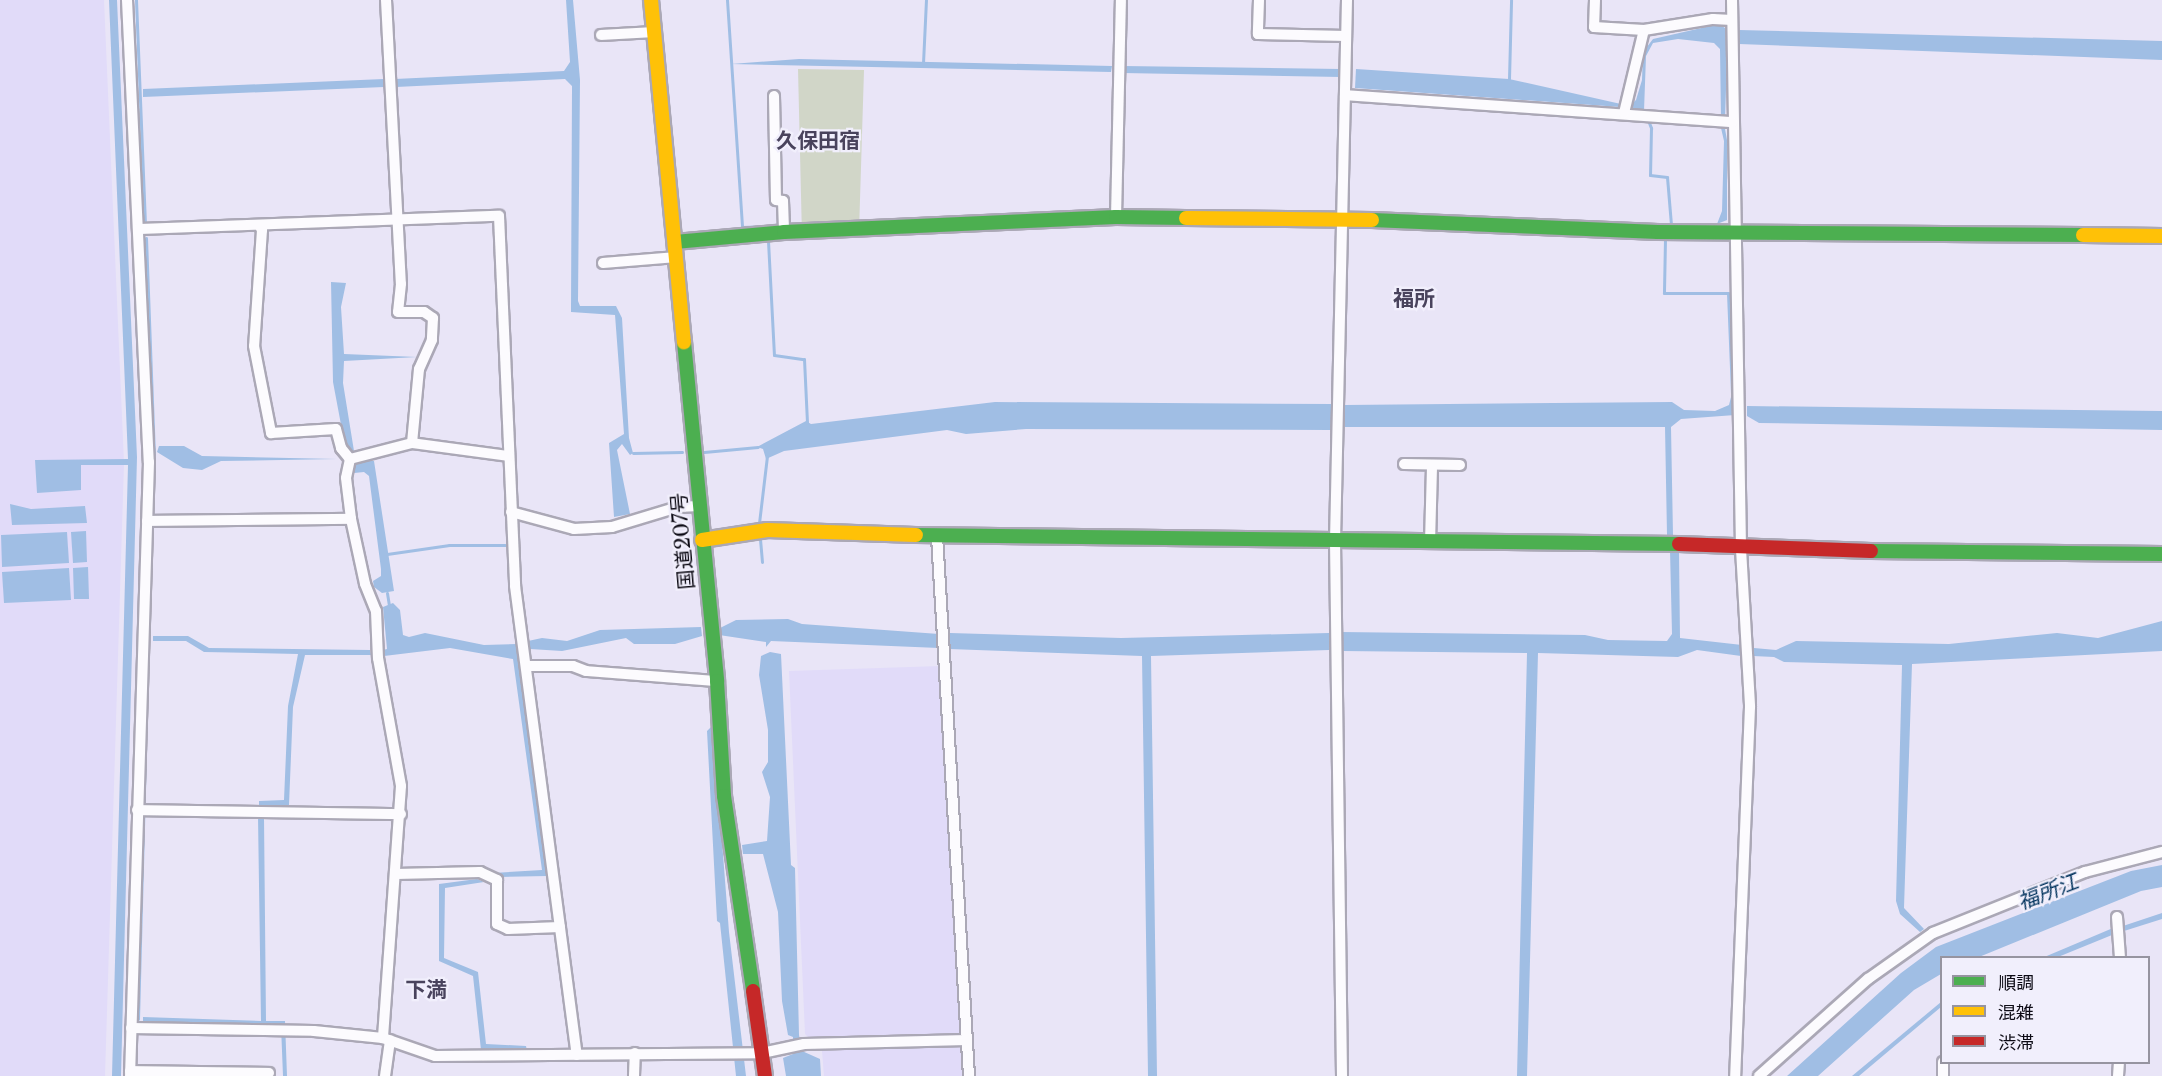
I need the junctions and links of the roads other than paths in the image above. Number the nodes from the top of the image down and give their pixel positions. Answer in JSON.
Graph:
{"nodes":[{"id":1,"x":127,"y":0,"type":"edge"},
{"id":2,"x":387,"y":0,"type":"edge"},
{"id":3,"x":651,"y":0,"type":"edge"},
{"id":4,"x":1121,"y":0,"type":"edge"},
{"id":5,"x":1259,"y":0,"type":"edge"},
{"id":6,"x":1347,"y":0,"type":"edge"},
{"id":7,"x":1595,"y":0,"type":"edge"},
{"id":8,"x":1732,"y":0,"type":"edge"},
{"id":9,"x":1732,"y":20,"type":"junction"},
{"id":10,"x":1644,"y":30,"type":"junction"},
{"id":11,"x":654,"y":32,"type":"junction"},
{"id":12,"x":601,"y":35,"type":"dead end"},
{"id":13,"x":1346,"y":36,"type":"junction"},
{"id":14,"x":1345,"y":95,"type":"junction"},
{"id":15,"x":774,"y":96,"type":"dead end"},
{"id":16,"x":1624,"y":113,"type":"junction"},
{"id":17,"x":1732,"y":122,"type":"junction"},
{"id":18,"x":1116,"y":217,"type":"junction"},
{"id":19,"x":395,"y":218,"type":"junction"},
{"id":20,"x":1342,"y":219,"type":"junction"},
{"id":21,"x":259,"y":225,"type":"junction"},
{"id":22,"x":138,"y":230,"type":"junction"},
{"id":23,"x":1735,"y":230,"type":"junction"},
{"id":24,"x":784,"y":232,"type":"junction"},
{"id":25,"x":2162,"y":236,"type":"edge"},
{"id":26,"x":675,"y":242,"type":"junction"},
{"id":27,"x":677,"y":257,"type":"junction"},
{"id":28,"x":603,"y":263,"type":"dead end"},
{"id":29,"x":412,"y":443,"type":"junction"},
{"id":30,"x":508,"y":456,"type":"junction"},
{"id":31,"x":350,"y":459,"type":"junction"},
{"id":32,"x":1404,"y":464,"type":"dead end"},
{"id":33,"x":1432,"y":465,"type":"junction"},
{"id":34,"x":1460,"y":465,"type":"dead end"},
{"id":35,"x":699,"y":506,"type":"junction"},
{"id":36,"x":511,"y":512,"type":"junction"},
{"id":37,"x":351,"y":519,"type":"junction"},
{"id":38,"x":147,"y":521,"type":"junction"},
{"id":39,"x":937,"y":536,"type":"junction"},
{"id":40,"x":702,"y":540,"type":"junction"},
{"id":41,"x":1335,"y":541,"type":"junction"},
{"id":42,"x":1430,"y":543,"type":"junction"},
{"id":43,"x":1741,"y":549,"type":"junction"},
{"id":44,"x":2162,"y":554,"type":"edge"},
{"id":45,"x":527,"y":666,"type":"junction"},
{"id":46,"x":717,"y":681,"type":"junction"},
{"id":47,"x":143,"y":810,"type":"junction"},
{"id":48,"x":401,"y":814,"type":"junction"},
{"id":49,"x":2162,"y":852,"type":"edge"},
{"id":50,"x":396,"y":874,"type":"junction"},
{"id":51,"x":2117,"y":917,"type":"dead end"},
{"id":52,"x":560,"y":927,"type":"junction"},
{"id":53,"x":2120,"y":956,"type":"edge"},
{"id":54,"x":131,"y":1028,"type":"junction"},
{"id":55,"x":387,"y":1039,"type":"junction"},
{"id":56,"x":967,"y":1040,"type":"junction"},
{"id":57,"x":635,"y":1053,"type":"junction"},
{"id":58,"x":755,"y":1053,"type":"junction"},
{"id":59,"x":577,"y":1055,"type":"junction"},
{"id":60,"x":269,"y":1072,"type":"dead end"},
{"id":61,"x":130,"y":1073,"type":"edge"},
{"id":62,"x":385,"y":1076,"type":"edge"},
{"id":63,"x":634,"y":1076,"type":"edge"},
{"id":64,"x":765,"y":1076,"type":"edge"},
{"id":65,"x":969,"y":1076,"type":"edge"},
{"id":66,"x":1342,"y":1076,"type":"edge"},
{"id":67,"x":1735,"y":1076,"type":"edge"},
{"id":68,"x":1759,"y":1076,"type":"edge"}],
"edges":[{"from":1,"to":22,"type":"street"},
{"from":2,"to":19,"type":"street"},
{"from":3,"to":11,"type":"main road","name":"国道207号"},
{"from":4,"to":18,"type":"street"},
{"from":5,"to":13,"type":"street"},
{"from":6,"to":13,"type":"street"},
{"from":7,"to":10,"type":"street"},
{"from":8,"to":9,"type":"street"},
{"from":9,"to":10,"type":"street"},
{"from":9,"to":17,"type":"street"},
{"from":10,"to":16,"type":"street"},
{"from":11,"to":12,"type":"street"},
{"from":11,"to":26,"type":"main road","name":"国道207号"},
{"from":13,"to":14,"type":"street"},
{"from":14,"to":16,"type":"street"},
{"from":14,"to":20,"type":"street"},
{"from":15,"to":24,"type":"street"},
{"from":16,"to":17,"type":"street"},
{"from":17,"to":23,"type":"street"},
{"from":18,"to":20,"type":"main road"},
{"from":18,"to":24,"type":"main road"},
{"from":19,"to":21,"type":"street"},
{"from":19,"to":29,"type":"street"},
{"from":19,"to":30,"type":"street"},
{"from":20,"to":23,"type":"main road"},
{"from":20,"to":41,"type":"street"},
{"from":21,"to":22,"type":"street"},
{"from":21,"to":31,"type":"street"},
{"from":22,"to":38,"type":"street"},
{"from":23,"to":25,"type":"main road"},
{"from":23,"to":43,"type":"street"},
{"from":24,"to":26,"type":"main road"},
{"from":26,"to":27,"type":"main road","name":"国道207号"},
{"from":27,"to":28,"type":"street"},
{"from":27,"to":35,"type":"main road","name":"国道207号"},
{"from":29,"to":30,"type":"street"},
{"from":29,"to":31,"type":"street"},
{"from":30,"to":36,"type":"street"},
{"from":31,"to":37,"type":"street"},
{"from":32,"to":33,"type":"street"},
{"from":33,"to":34,"type":"street"},
{"from":33,"to":42,"type":"street"},
{"from":35,"to":36,"type":"street"},
{"from":35,"to":40,"type":"main road","name":"国道207号"},
{"from":36,"to":45,"type":"street"},
{"from":37,"to":38,"type":"street"},
{"from":37,"to":48,"type":"street"},
{"from":38,"to":47,"type":"street"},
{"from":39,"to":40,"type":"main road"},
{"from":39,"to":41,"type":"main road"},
{"from":39,"to":56,"type":"street"},
{"from":40,"to":46,"type":"main road","name":"国道207号"},
{"from":41,"to":42,"type":"main road"},
{"from":41,"to":66,"type":"street"},
{"from":42,"to":43,"type":"main road"},
{"from":43,"to":44,"type":"main road"},
{"from":43,"to":67,"type":"street"},
{"from":45,"to":46,"type":"street"},
{"from":45,"to":52,"type":"street"},
{"from":46,"to":58,"type":"main road","name":"国道207号"},
{"from":47,"to":48,"type":"street"},
{"from":47,"to":54,"type":"street"},
{"from":48,"to":50,"type":"street"},
{"from":49,"to":68,"type":"street"},
{"from":50,"to":52,"type":"street"},
{"from":50,"to":55,"type":"street"},
{"from":51,"to":53,"type":"street"},
{"from":52,"to":59,"type":"street"},
{"from":54,"to":55,"type":"street"},
{"from":54,"to":61,"type":"street"},
{"from":55,"to":59,"type":"street"},
{"from":55,"to":62,"type":"street"},
{"from":56,"to":58,"type":"street"},
{"from":56,"to":65,"type":"street"},
{"from":57,"to":58,"type":"street"},
{"from":57,"to":59,"type":"street"},
{"from":57,"to":63,"type":"street"},
{"from":58,"to":64,"type":"main road","name":"国道207号"},
{"from":60,"to":61,"type":"street"}]}
